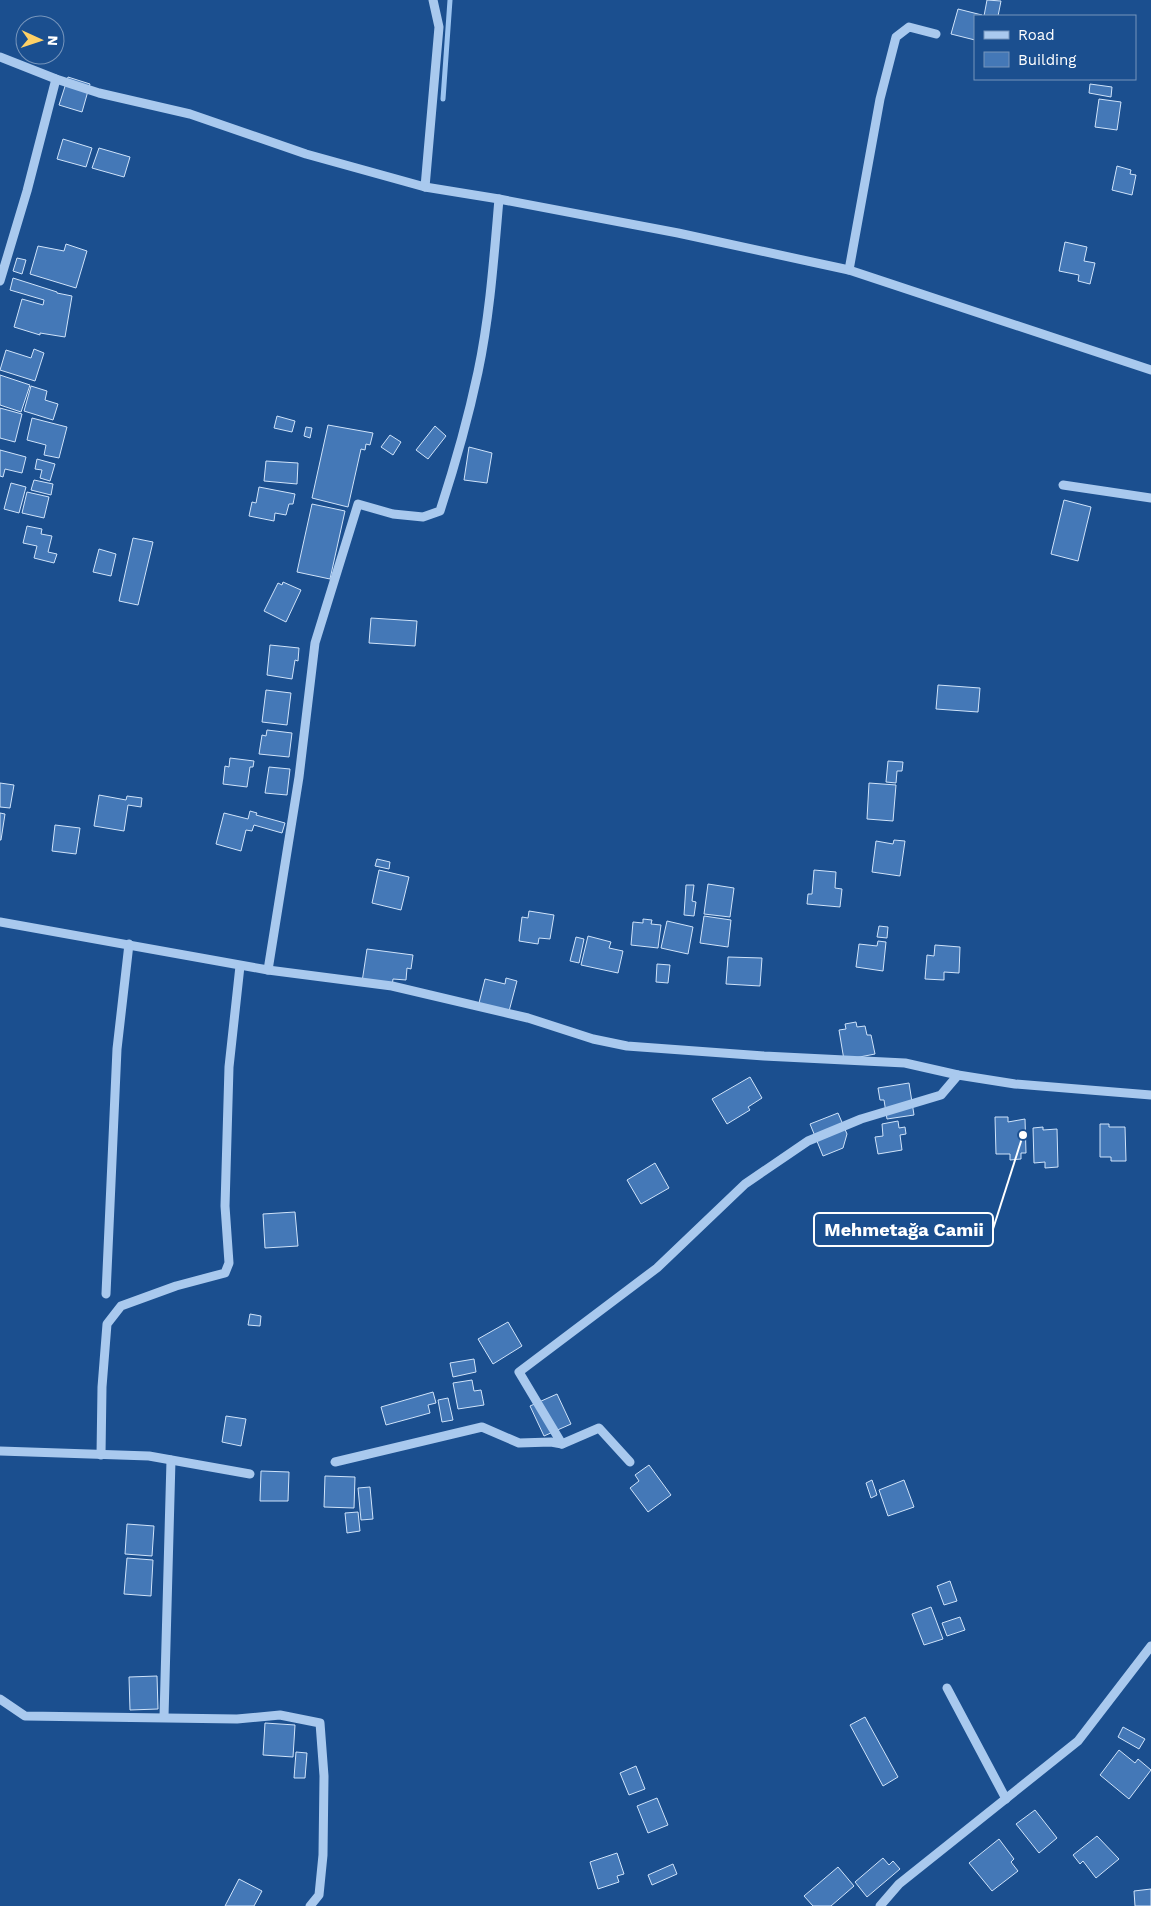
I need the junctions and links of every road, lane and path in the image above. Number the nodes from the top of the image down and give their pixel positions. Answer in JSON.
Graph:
{"nodes":[{"id":1,"x":433,"y":0,"type":"edge"},
{"id":2,"x":936,"y":34,"type":"dead end"},
{"id":3,"x":0,"y":57,"type":"edge"},
{"id":4,"x":56,"y":79,"type":"junction"},
{"id":5,"x":425,"y":187,"type":"junction"},
{"id":6,"x":499,"y":199,"type":"junction"},
{"id":7,"x":849,"y":270,"type":"junction"},
{"id":8,"x":0,"y":281,"type":"edge"},
{"id":9,"x":1151,"y":370,"type":"edge"},
{"id":10,"x":1063,"y":485,"type":"dead end"},
{"id":11,"x":1151,"y":498,"type":"edge"},
{"id":12,"x":0,"y":922,"type":"edge"},
{"id":13,"x":130,"y":944,"type":"junction"},
{"id":14,"x":240,"y":966,"type":"junction"},
{"id":15,"x":268,"y":970,"type":"junction"},
{"id":16,"x":958,"y":1075,"type":"junction"},
{"id":17,"x":1151,"y":1095,"type":"edge"},
{"id":18,"x":106,"y":1294,"type":"dead end"},
{"id":19,"x":562,"y":1444,"type":"junction"},
{"id":20,"x":0,"y":1451,"type":"edge"},
{"id":21,"x":101,"y":1455,"type":"junction"},
{"id":22,"x":172,"y":1460,"type":"junction"},
{"id":23,"x":336,"y":1462,"type":"dead end"},
{"id":24,"x":630,"y":1462,"type":"dead end"},
{"id":25,"x":250,"y":1474,"type":"dead end"},
{"id":26,"x":1151,"y":1646,"type":"edge"},
{"id":27,"x":947,"y":1688,"type":"dead end"},
{"id":28,"x":0,"y":1699,"type":"edge"},
{"id":29,"x":164,"y":1718,"type":"junction"},
{"id":30,"x":1006,"y":1799,"type":"junction"},
{"id":31,"x":310,"y":1906,"type":"edge"},
{"id":32,"x":880,"y":1906,"type":"edge"}],
"edges":[{"from":1,"to":5,"type":"street"},
{"from":2,"to":7,"type":"street"},
{"from":3,"to":4,"type":"street"},
{"from":4,"to":5,"type":"street"},
{"from":4,"to":8,"type":"street"},
{"from":5,"to":6,"type":"street"},
{"from":6,"to":7,"type":"street"},
{"from":6,"to":15,"type":"street"},
{"from":7,"to":9,"type":"street"},
{"from":10,"to":11,"type":"street"},
{"from":12,"to":13,"type":"street"},
{"from":13,"to":14,"type":"street"},
{"from":13,"to":18,"type":"street"},
{"from":14,"to":15,"type":"street"},
{"from":14,"to":21,"type":"street"},
{"from":15,"to":16,"type":"street"},
{"from":16,"to":17,"type":"street"},
{"from":16,"to":19,"type":"street"},
{"from":19,"to":23,"type":"street"},
{"from":19,"to":24,"type":"street"},
{"from":20,"to":21,"type":"street"},
{"from":21,"to":22,"type":"street"},
{"from":22,"to":25,"type":"street"},
{"from":22,"to":29,"type":"street"},
{"from":26,"to":30,"type":"street"},
{"from":27,"to":30,"type":"street"},
{"from":28,"to":29,"type":"street"},
{"from":29,"to":31,"type":"street"},
{"from":30,"to":32,"type":"street"}]}
